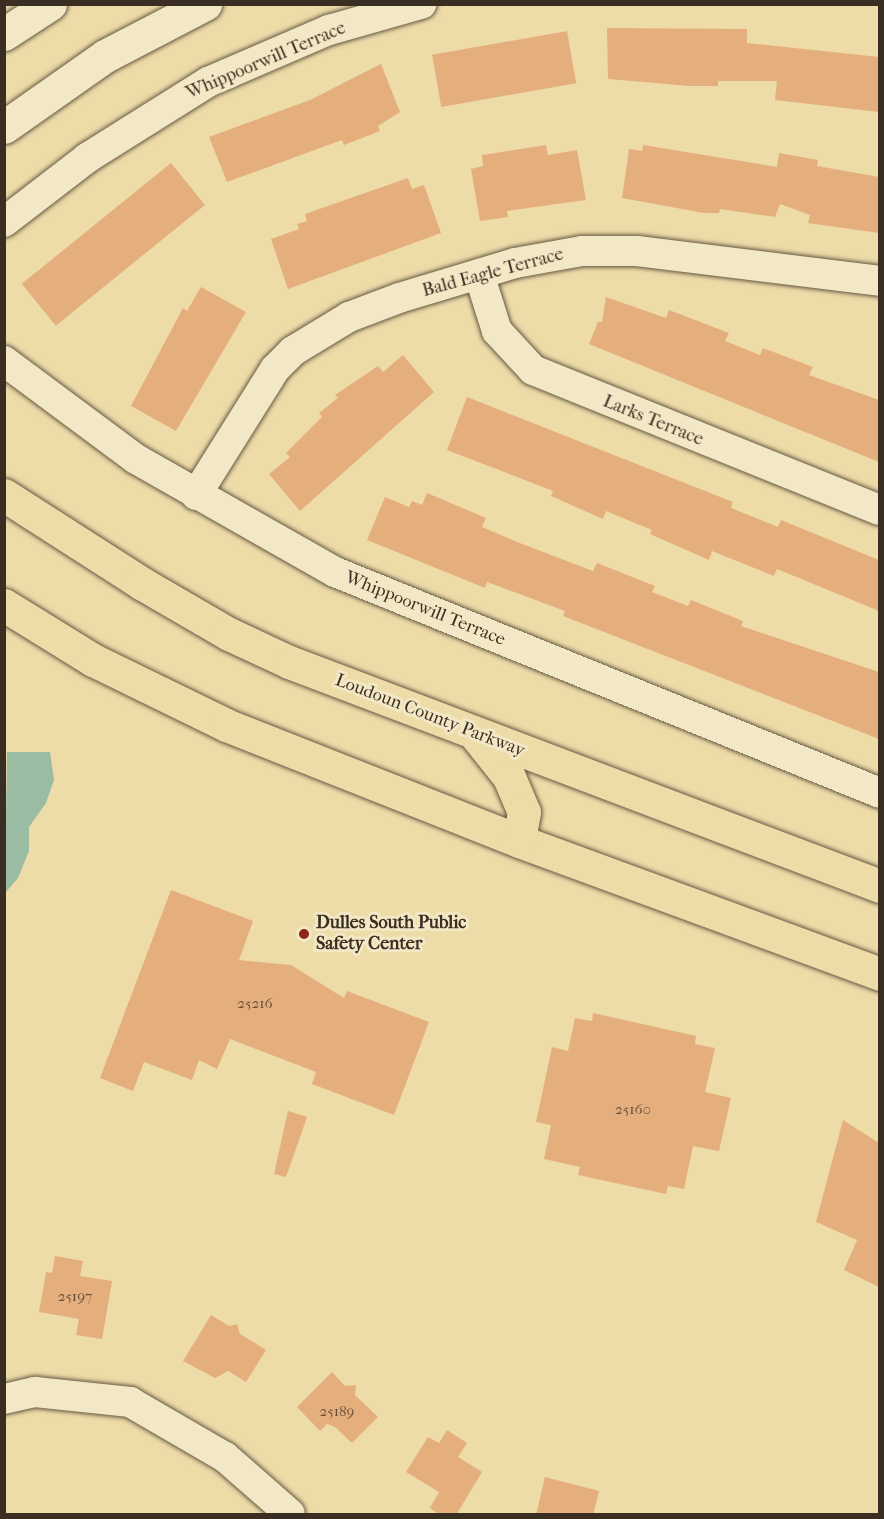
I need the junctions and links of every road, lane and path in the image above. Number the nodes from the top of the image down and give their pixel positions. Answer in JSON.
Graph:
{"nodes":[{"id":1,"x":50,"y":4,"type":"edge"},
{"id":2,"x":205,"y":4,"type":"edge"},
{"id":3,"x":421,"y":4,"type":"edge"},
{"id":4,"x":4,"y":34,"type":"edge"},
{"id":5,"x":4,"y":127,"type":"edge"},
{"id":6,"x":4,"y":222,"type":"edge"},
{"id":7,"x":479,"y":274,"type":"junction"},
{"id":8,"x":879,"y":281,"type":"edge"},
{"id":9,"x":4,"y":361,"type":"edge"},
{"id":10,"x":4,"y":495,"type":"edge"},
{"id":11,"x":196,"y":495,"type":"junction"},
{"id":12,"x":879,"y":510,"type":"edge"},
{"id":13,"x":4,"y":604,"type":"edge"},
{"id":14,"x":474,"y":733,"type":"junction"},
{"id":15,"x":879,"y":793,"type":"edge"},
{"id":16,"x":519,"y":841,"type":"junction"},
{"id":17,"x":879,"y":886,"type":"edge"},
{"id":18,"x":879,"y":974,"type":"edge"},
{"id":19,"x":4,"y":1399,"type":"edge"},
{"id":20,"x":290,"y":1515,"type":"edge"}],
"edges":[{"from":1,"to":4,"type":"main road"},
{"from":2,"to":5,"type":"main road"},
{"from":3,"to":6,"type":"street","name":"Whippoorwill Terrace"},
{"from":7,"to":8,"type":"street","name":"Bald Eagle Terrace"},
{"from":7,"to":11,"type":"street","name":"Bald Eagle Terrace"},
{"from":7,"to":12,"type":"street","name":"Larks Terrace"},
{"from":9,"to":11,"type":"street","name":"Whippoorwill Terrace"},
{"from":10,"to":14,"type":"main road","name":"Loudoun County Parkway"},
{"from":11,"to":15,"type":"street","name":"Whippoorwill Terrace"},
{"from":13,"to":16,"type":"main road"},
{"from":14,"to":16,"type":"main road"},
{"from":14,"to":17,"type":"main road","name":"Loudoun County Parkway"},
{"from":16,"to":18,"type":"main road"},
{"from":19,"to":20,"type":"street"}]}
